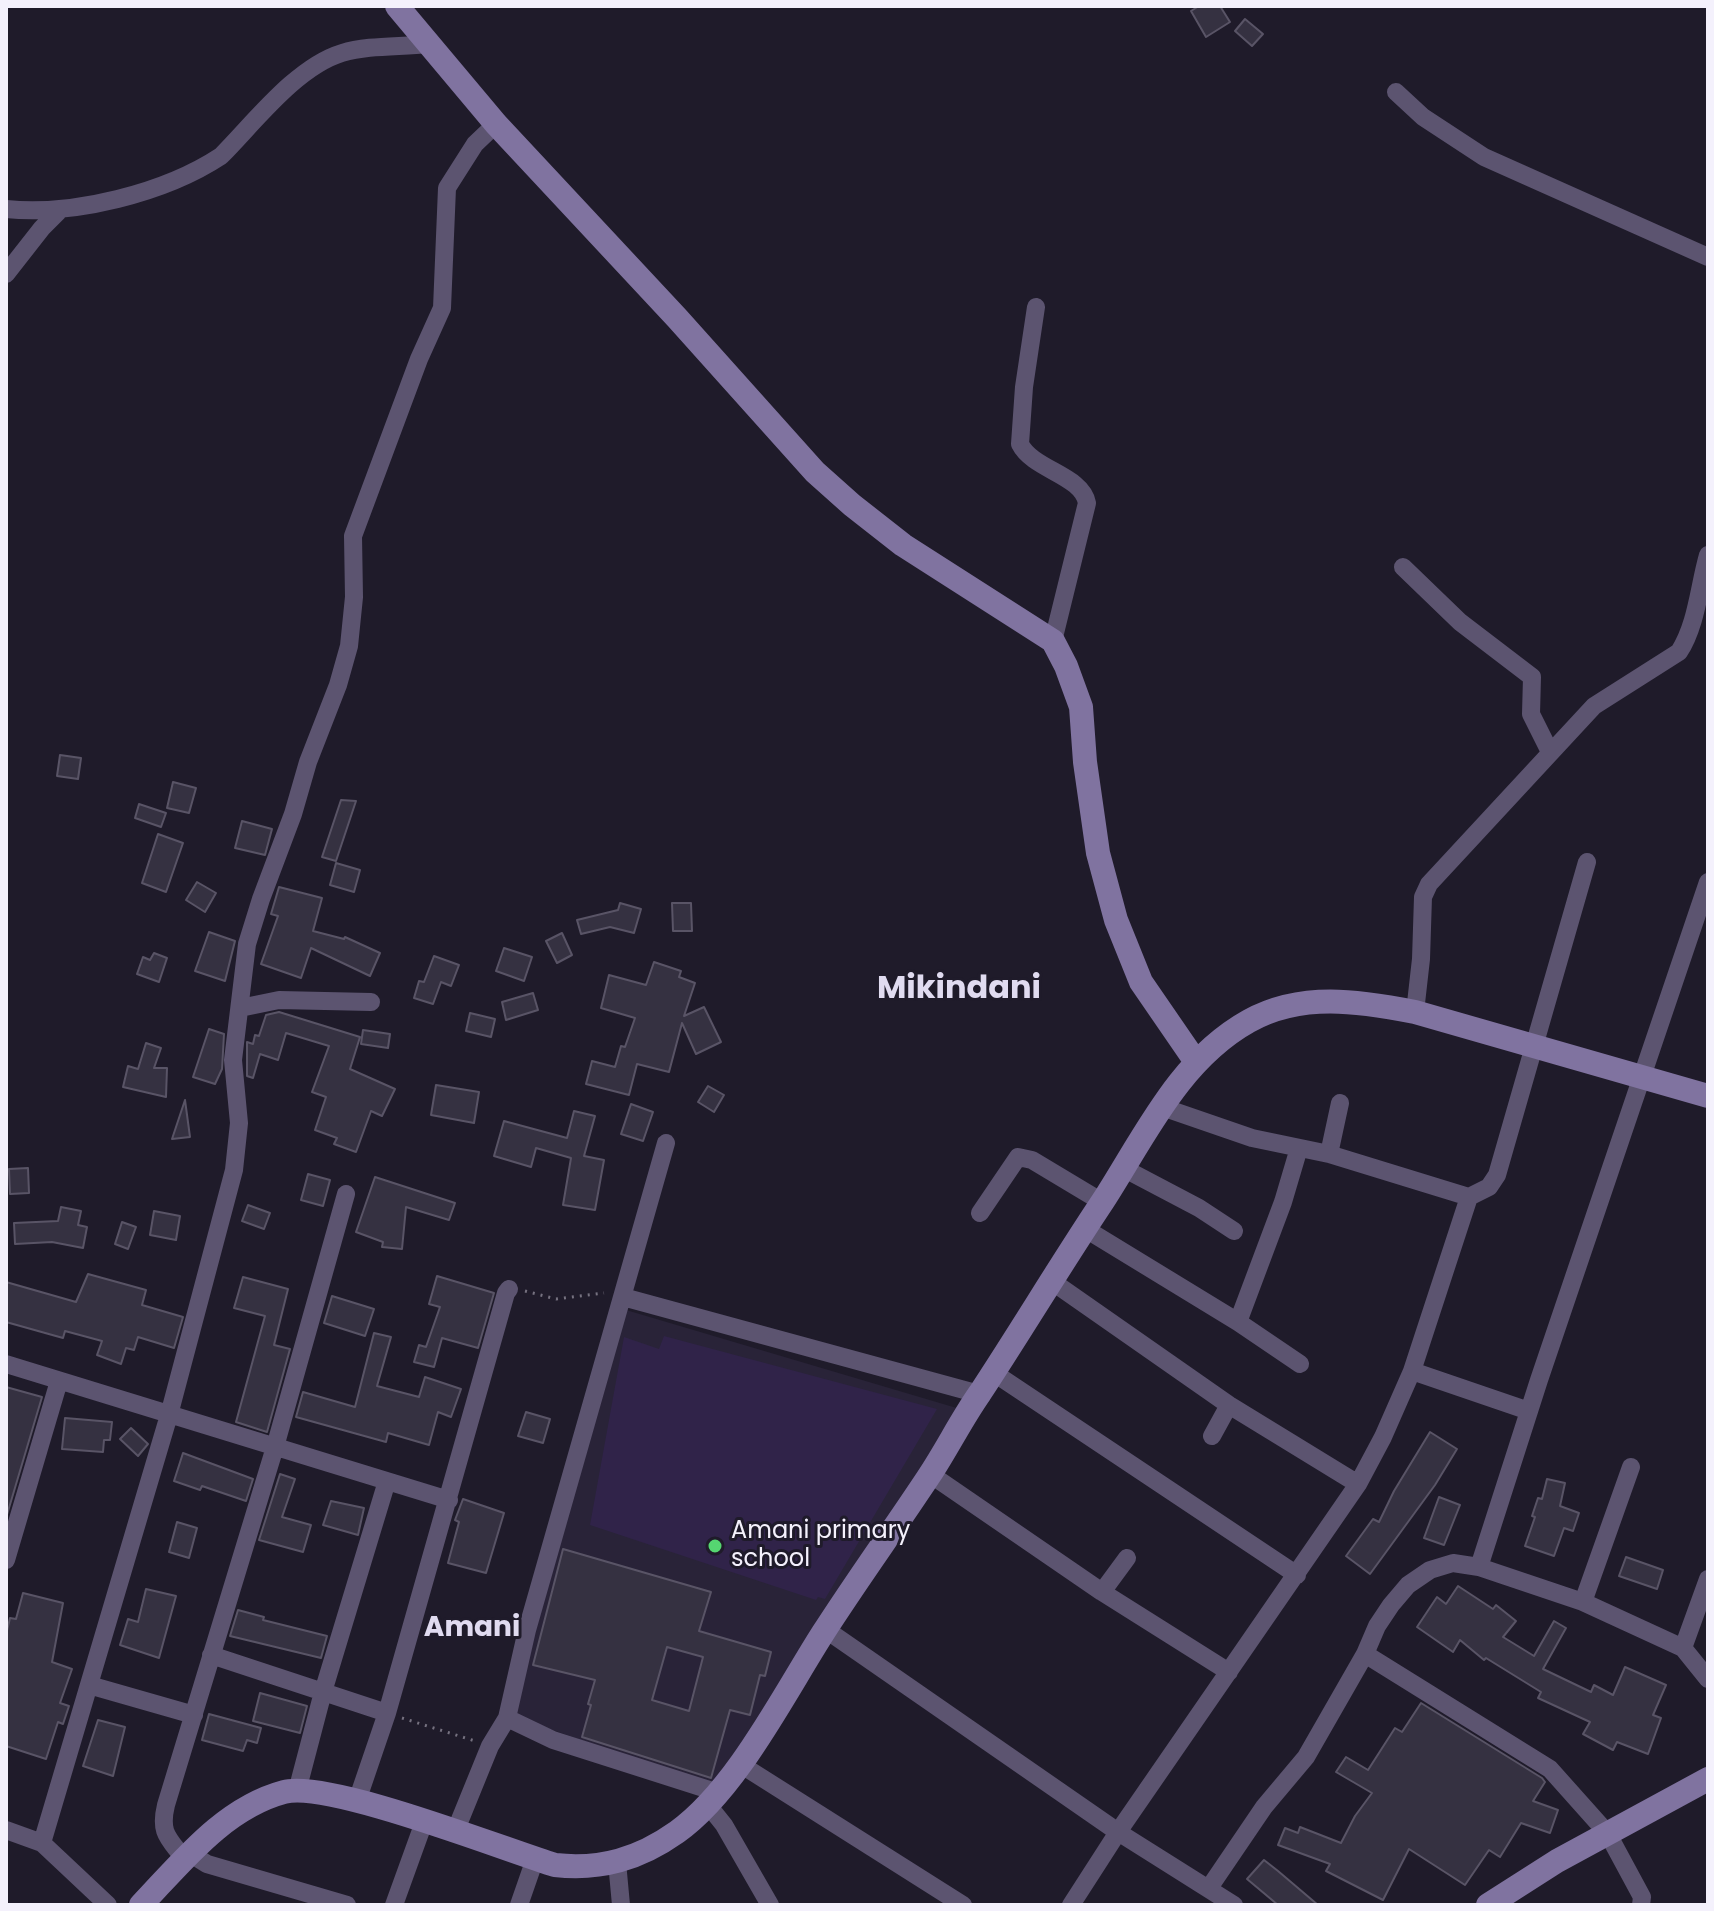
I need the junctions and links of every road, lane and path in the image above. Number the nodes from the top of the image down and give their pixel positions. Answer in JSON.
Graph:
{"nodes":[{"id":1,"x":397,"y":6,"type":"edge"},
{"id":2,"x":428,"y":44,"type":"junction"},
{"id":3,"x":1396,"y":92,"type":"dead end"},
{"id":4,"x":496,"y":124,"type":"junction"},
{"id":5,"x":6,"y":209,"type":"edge"},
{"id":6,"x":61,"y":209,"type":"junction"},
{"id":7,"x":1708,"y":257,"type":"edge"},
{"id":8,"x":6,"y":274,"type":"edge"},
{"id":9,"x":1036,"y":307,"type":"dead end"},
{"id":10,"x":1708,"y":555,"type":"edge"},
{"id":11,"x":1403,"y":567,"type":"dead end"},
{"id":12,"x":1053,"y":641,"type":"junction"},
{"id":13,"x":1550,"y":752,"type":"junction"},
{"id":14,"x":1587,"y":862,"type":"dead end"},
{"id":15,"x":1708,"y":882,"type":"edge"},
{"id":16,"x":371,"y":1002,"type":"dead end"},
{"id":17,"x":240,"y":1008,"type":"junction"},
{"id":18,"x":1415,"y":1012,"type":"junction"},
{"id":19,"x":1533,"y":1044,"type":"junction"},
{"id":20,"x":1196,"y":1062,"type":"junction"},
{"id":21,"x":1643,"y":1076,"type":"junction"},
{"id":22,"x":1708,"y":1096,"type":"edge"},
{"id":23,"x":1340,"y":1103,"type":"dead end"},
{"id":24,"x":1162,"y":1107,"type":"junction"},
{"id":25,"x":666,"y":1143,"type":"dead end"},
{"id":26,"x":1299,"y":1148,"type":"junction"},
{"id":27,"x":1329,"y":1154,"type":"junction"},
{"id":28,"x":1123,"y":1168,"type":"junction"},
{"id":29,"x":346,"y":1194,"type":"dead end"},
{"id":30,"x":1469,"y":1197,"type":"junction"},
{"id":31,"x":1102,"y":1202,"type":"junction"},
{"id":32,"x":980,"y":1213,"type":"dead end"},
{"id":33,"x":1084,"y":1228,"type":"junction"},
{"id":34,"x":1234,"y":1231,"type":"dead end"},
{"id":35,"x":1050,"y":1280,"type":"junction"},
{"id":36,"x":509,"y":1289,"type":"joint"},
{"id":37,"x":623,"y":1297,"type":"junction"},
{"id":38,"x":1238,"y":1322,"type":"junction"},
{"id":39,"x":6,"y":1364,"type":"edge"},
{"id":40,"x":1300,"y":1364,"type":"dead end"},
{"id":41,"x":1412,"y":1371,"type":"junction"},
{"id":42,"x":994,"y":1373,"type":"junction"},
{"id":43,"x":59,"y":1381,"type":"junction"},
{"id":44,"x":979,"y":1394,"type":"junction"},
{"id":45,"x":1229,"y":1405,"type":"junction"},
{"id":46,"x":1529,"y":1411,"type":"junction"},
{"id":47,"x":169,"y":1415,"type":"junction"},
{"id":48,"x":1212,"y":1436,"type":"dead end"},
{"id":49,"x":275,"y":1447,"type":"junction"},
{"id":50,"x":1631,"y":1467,"type":"dead end"},
{"id":51,"x":930,"y":1474,"type":"junction"},
{"id":52,"x":387,"y":1481,"type":"junction"},
{"id":53,"x":1358,"y":1484,"type":"junction"},
{"id":54,"x":449,"y":1500,"type":"junction"},
{"id":55,"x":1127,"y":1558,"type":"dead end"},
{"id":56,"x":6,"y":1560,"type":"edge"},
{"id":57,"x":1479,"y":1567,"type":"junction"},
{"id":58,"x":1297,"y":1575,"type":"junction"},
{"id":59,"x":1708,"y":1579,"type":"edge"},
{"id":60,"x":1102,"y":1592,"type":"junction"},
{"id":61,"x":1583,"y":1602,"type":"junction"},
{"id":62,"x":825,"y":1629,"type":"junction"},
{"id":63,"x":1683,"y":1648,"type":"junction"},
{"id":64,"x":1365,"y":1654,"type":"junction"},
{"id":65,"x":211,"y":1655,"type":"junction"},
{"id":66,"x":1229,"y":1672,"type":"junction"},
{"id":67,"x":1708,"y":1679,"type":"edge"},
{"id":68,"x":89,"y":1685,"type":"junction"},
{"id":69,"x":323,"y":1692,"type":"junction"},
{"id":70,"x":387,"y":1713,"type":"junction"},
{"id":71,"x":194,"y":1715,"type":"junction"},
{"id":72,"x":507,"y":1718,"type":"junction"},
{"id":73,"x":490,"y":1746,"type":"junction"},
{"id":74,"x":740,"y":1764,"type":"junction"},
{"id":75,"x":1708,"y":1779,"type":"edge"},
{"id":76,"x":297,"y":1791,"type":"junction"},
{"id":77,"x":713,"y":1799,"type":"junction"},
{"id":78,"x":357,"y":1801,"type":"junction"},
{"id":79,"x":424,"y":1822,"type":"junction"},
{"id":80,"x":6,"y":1830,"type":"edge"},
{"id":81,"x":455,"y":1832,"type":"junction"},
{"id":82,"x":1118,"y":1832,"type":"junction"},
{"id":83,"x":1608,"y":1834,"type":"junction"},
{"id":84,"x":42,"y":1843,"type":"junction"},
{"id":85,"x":188,"y":1857,"type":"junction"},
{"id":86,"x":535,"y":1859,"type":"junction"},
{"id":87,"x":617,"y":1862,"type":"junction"},
{"id":88,"x":1209,"y":1888,"type":"junction"},
{"id":89,"x":108,"y":1905,"type":"edge"},
{"id":90,"x":141,"y":1905,"type":"edge"},
{"id":91,"x":347,"y":1905,"type":"edge"},
{"id":92,"x":394,"y":1905,"type":"edge"},
{"id":93,"x":519,"y":1905,"type":"edge"},
{"id":94,"x":621,"y":1905,"type":"edge"},
{"id":95,"x":770,"y":1905,"type":"edge"},
{"id":96,"x":963,"y":1905,"type":"edge"},
{"id":97,"x":1071,"y":1905,"type":"edge"},
{"id":98,"x":1234,"y":1905,"type":"edge"},
{"id":99,"x":1488,"y":1905,"type":"edge"},
{"id":100,"x":1641,"y":1905,"type":"edge"}],
"edges":[{"from":1,"to":2,"type":"street"},
{"from":2,"to":4,"type":"street"},
{"from":2,"to":6,"type":"street"},
{"from":3,"to":7,"type":"street"},
{"from":4,"to":12,"type":"street"},
{"from":4,"to":17,"type":"street"},
{"from":5,"to":6,"type":"street"},
{"from":6,"to":8,"type":"street"},
{"from":9,"to":12,"type":"street"},
{"from":10,"to":13,"type":"street"},
{"from":11,"to":13,"type":"street"},
{"from":12,"to":20,"type":"street"},
{"from":13,"to":18,"type":"street"},
{"from":14,"to":19,"type":"street"},
{"from":15,"to":21,"type":"street"},
{"from":16,"to":17,"type":"street"},
{"from":17,"to":47,"type":"street"},
{"from":18,"to":19,"type":"street"},
{"from":18,"to":20,"type":"street"},
{"from":19,"to":21,"type":"street"},
{"from":19,"to":30,"type":"street"},
{"from":20,"to":24,"type":"street"},
{"from":21,"to":22,"type":"street"},
{"from":21,"to":46,"type":"street"},
{"from":23,"to":27,"type":"street"},
{"from":24,"to":26,"type":"street"},
{"from":24,"to":28,"type":"street"},
{"from":25,"to":37,"type":"street"},
{"from":26,"to":27,"type":"street"},
{"from":26,"to":38,"type":"street"},
{"from":27,"to":30,"type":"street"},
{"from":28,"to":31,"type":"street"},
{"from":28,"to":34,"type":"street"},
{"from":29,"to":49,"type":"street"},
{"from":30,"to":41,"type":"street"},
{"from":31,"to":32,"type":"street"},
{"from":31,"to":33,"type":"street"},
{"from":33,"to":35,"type":"street"},
{"from":33,"to":38,"type":"street"},
{"from":35,"to":42,"type":"street"},
{"from":35,"to":45,"type":"street"},
{"from":36,"to":37,"type":"path"},
{"from":36,"to":54,"type":"street"},
{"from":37,"to":44,"type":"street"},
{"from":37,"to":72,"type":"street"},
{"from":38,"to":40,"type":"street"},
{"from":39,"to":43,"type":"street"},
{"from":41,"to":46,"type":"street"},
{"from":41,"to":53,"type":"street"},
{"from":42,"to":44,"type":"street"},
{"from":42,"to":58,"type":"street"},
{"from":43,"to":47,"type":"street"},
{"from":43,"to":56,"type":"street"},
{"from":44,"to":51,"type":"street"},
{"from":45,"to":48,"type":"street"},
{"from":45,"to":53,"type":"street"},
{"from":46,"to":57,"type":"street"},
{"from":47,"to":49,"type":"street"},
{"from":47,"to":68,"type":"street"},
{"from":49,"to":52,"type":"street"},
{"from":49,"to":65,"type":"street"},
{"from":50,"to":61,"type":"street"},
{"from":51,"to":60,"type":"street"},
{"from":51,"to":62,"type":"street"},
{"from":52,"to":54,"type":"street"},
{"from":52,"to":69,"type":"street"},
{"from":53,"to":58,"type":"street"},
{"from":54,"to":70,"type":"street"},
{"from":55,"to":60,"type":"street"},
{"from":57,"to":61,"type":"street"},
{"from":57,"to":64,"type":"street"},
{"from":58,"to":66,"type":"street"},
{"from":59,"to":63,"type":"street"},
{"from":60,"to":66,"type":"street"},
{"from":61,"to":63,"type":"street"},
{"from":62,"to":74,"type":"street"},
{"from":62,"to":82,"type":"street"},
{"from":63,"to":67,"type":"street"},
{"from":64,"to":83,"type":"street"},
{"from":64,"to":88,"type":"street"},
{"from":65,"to":69,"type":"street"},
{"from":65,"to":71,"type":"street"},
{"from":66,"to":82,"type":"street"},
{"from":68,"to":71,"type":"street"},
{"from":68,"to":84,"type":"street"},
{"from":69,"to":70,"type":"street"},
{"from":69,"to":76,"type":"street"},
{"from":70,"to":73,"type":"path"},
{"from":70,"to":78,"type":"street"},
{"from":71,"to":85,"type":"street"},
{"from":72,"to":73,"type":"street"},
{"from":72,"to":77,"type":"street"},
{"from":73,"to":81,"type":"street"},
{"from":74,"to":77,"type":"street"},
{"from":74,"to":96,"type":"street"},
{"from":75,"to":83,"type":"street"},
{"from":76,"to":78,"type":"street"},
{"from":76,"to":85,"type":"street"},
{"from":77,"to":87,"type":"street"},
{"from":77,"to":95,"type":"street"},
{"from":78,"to":79,"type":"street"},
{"from":79,"to":81,"type":"street"},
{"from":79,"to":92,"type":"street"},
{"from":80,"to":84,"type":"street"},
{"from":81,"to":86,"type":"street"},
{"from":82,"to":88,"type":"street"},
{"from":82,"to":97,"type":"street"},
{"from":83,"to":99,"type":"street"},
{"from":83,"to":100,"type":"street"},
{"from":84,"to":89,"type":"street"},
{"from":85,"to":90,"type":"street"},
{"from":85,"to":91,"type":"street"},
{"from":86,"to":87,"type":"street"},
{"from":86,"to":93,"type":"street"},
{"from":87,"to":94,"type":"street"},
{"from":88,"to":98,"type":"street"}]}
